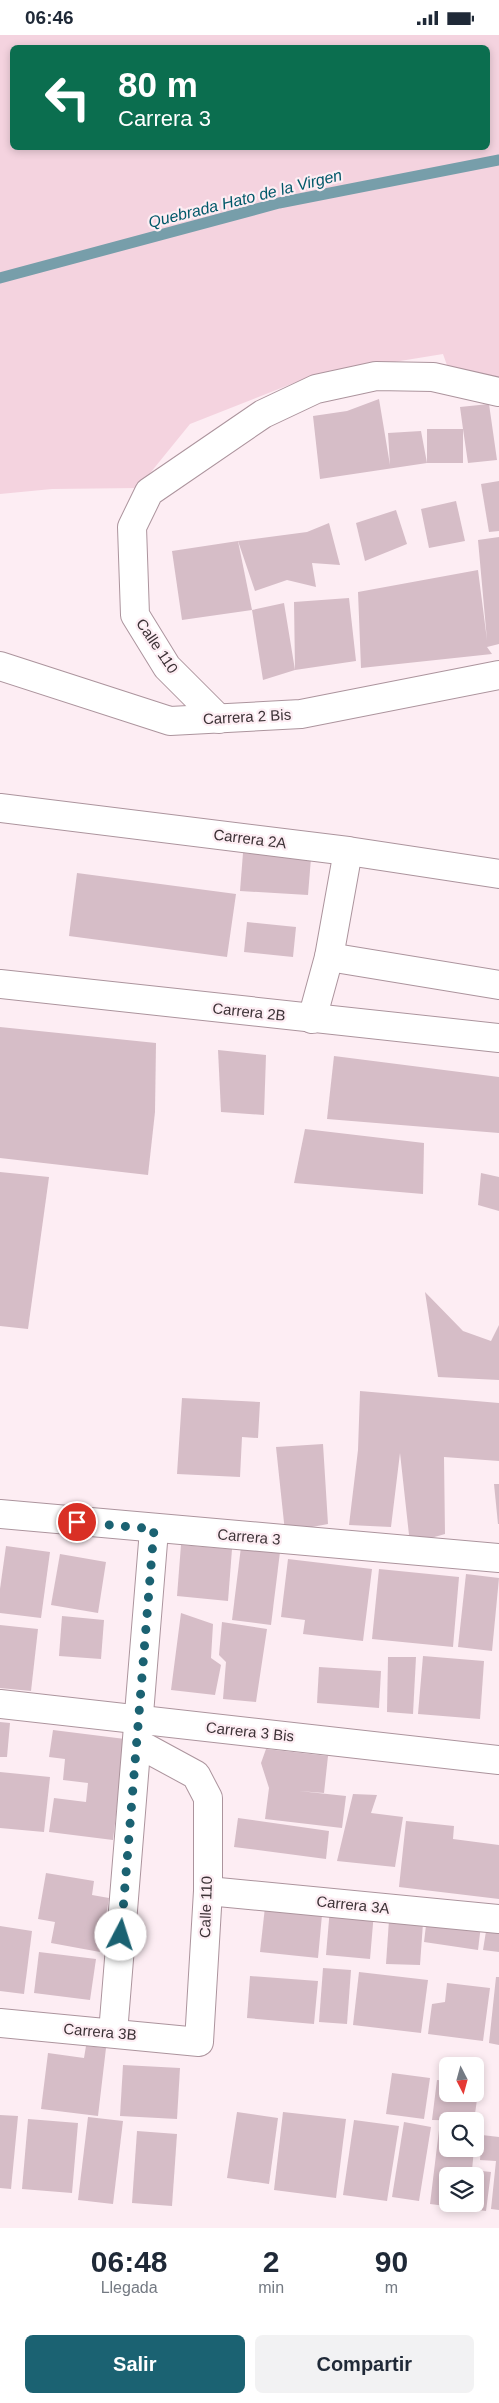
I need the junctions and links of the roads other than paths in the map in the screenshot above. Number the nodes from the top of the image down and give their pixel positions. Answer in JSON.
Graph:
{"nodes":[{"id":1,"x":499,"y":392,"type":"edge"},
{"id":2,"x":0,"y":666,"type":"edge"},
{"id":3,"x":499,"y":675,"type":"edge"},
{"id":4,"x":219,"y":719,"type":"junction"},
{"id":5,"x":0,"y":808,"type":"edge"},
{"id":6,"x":348,"y":851,"type":"junction"},
{"id":7,"x":499,"y":874,"type":"edge"},
{"id":8,"x":329,"y":957,"type":"junction"},
{"id":9,"x":0,"y":984,"type":"edge"},
{"id":10,"x":499,"y":985,"type":"edge"},
{"id":11,"x":312,"y":1019,"type":"junction"},
{"id":12,"x":499,"y":1038,"type":"edge"},
{"id":13,"x":0,"y":1515,"type":"edge"},
{"id":14,"x":154,"y":1529,"type":"junction"},
{"id":15,"x":499,"y":1558,"type":"edge"},
{"id":16,"x":0,"y":1704,"type":"edge"},
{"id":17,"x":138,"y":1731,"type":"junction"},
{"id":18,"x":499,"y":1759,"type":"edge"},
{"id":19,"x":208,"y":1891,"type":"junction"},
{"id":20,"x":499,"y":1919,"type":"edge"},
{"id":21,"x":0,"y":2023,"type":"edge"},
{"id":22,"x":113,"y":2033,"type":"junction"},
{"id":23,"x":199,"y":2042,"type":"joint"}],
"edges":[{"from":1,"to":4,"type":"street","name":"Calle 110"},
{"from":2,"to":4,"type":"street","name":"Carrera 2 Bis"},
{"from":3,"to":4,"type":"street","name":"Carrera 2 Bis"},
{"from":5,"to":6,"type":"street","name":"Carrera 2A"},
{"from":6,"to":7,"type":"street","name":"Carrera 2A"},
{"from":6,"to":8,"type":"street"},
{"from":8,"to":10,"type":"street"},
{"from":8,"to":11,"type":"street"},
{"from":9,"to":11,"type":"street","name":"Carrera 2B"},
{"from":11,"to":12,"type":"street","name":"Carrera 2B"},
{"from":13,"to":14,"type":"street","name":"Carrera 3"},
{"from":14,"to":15,"type":"street","name":"Carrera 3"},
{"from":14,"to":17,"type":"street"},
{"from":16,"to":17,"type":"street","name":"Carrera 3 Bis"},
{"from":17,"to":18,"type":"street","name":"Carrera 3 Bis"},
{"from":17,"to":19,"type":"street","name":"Calle 110"},
{"from":17,"to":22,"type":"street"},
{"from":19,"to":20,"type":"street","name":"Carrera 3A"},
{"from":19,"to":23,"type":"street","name":"Calle 110"},
{"from":21,"to":22,"type":"street","name":"Carrera 3B"},
{"from":22,"to":23,"type":"street","name":"Carrera 3B"}]}
